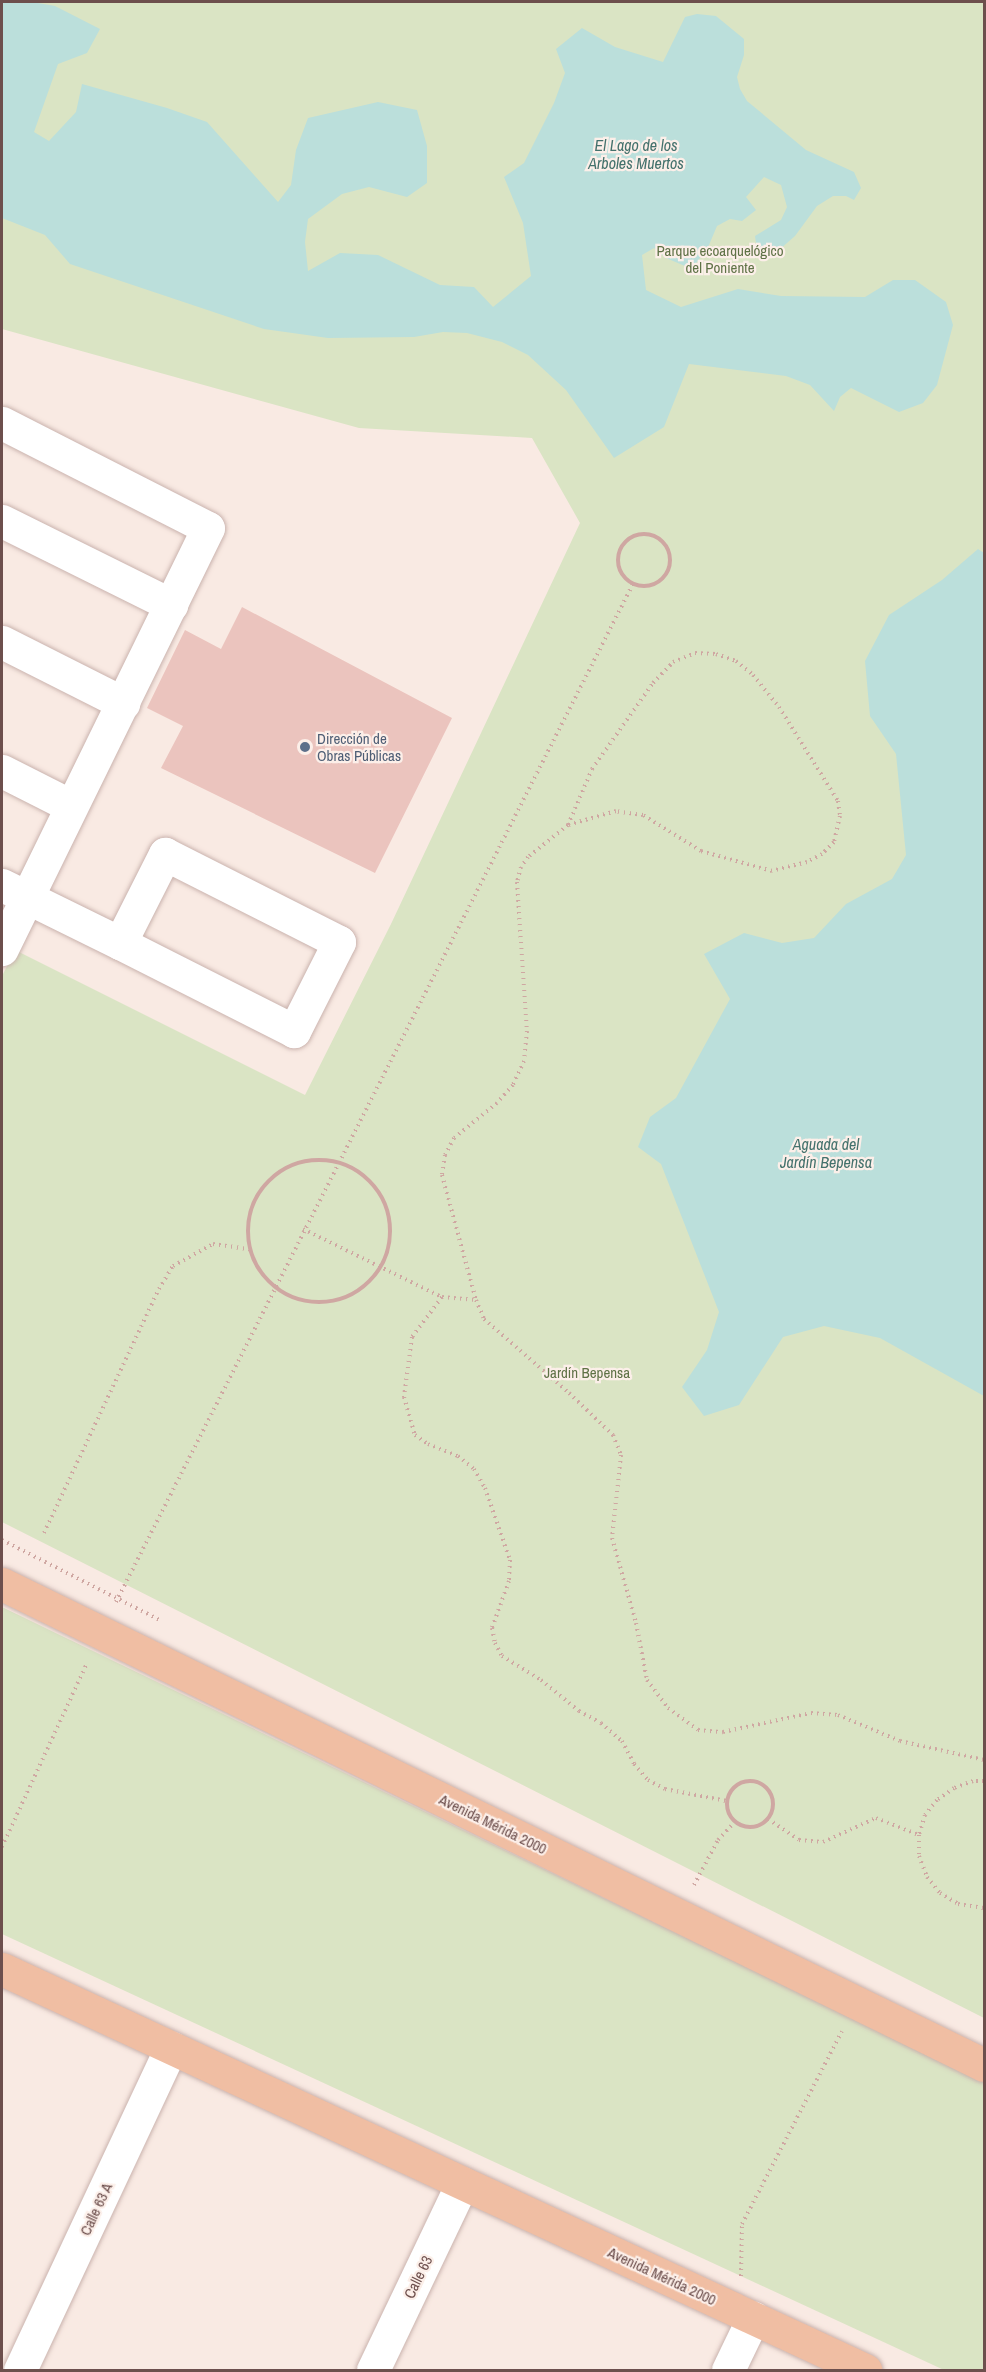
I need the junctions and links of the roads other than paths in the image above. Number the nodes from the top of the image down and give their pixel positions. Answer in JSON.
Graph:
{"nodes":[{"id":1,"x":2,"y":423,"type":"edge"},
{"id":2,"x":2,"y":521,"type":"edge"},
{"id":3,"x":171,"y":605,"type":"junction"},
{"id":4,"x":2,"y":642,"type":"edge"},
{"id":5,"x":123,"y":703,"type":"junction"},
{"id":6,"x":2,"y":771,"type":"edge"},
{"id":7,"x":72,"y":806,"type":"junction"},
{"id":8,"x":14,"y":891,"type":"edge"},
{"id":9,"x":120,"y":943,"type":"junction"},
{"id":10,"x":2,"y":949,"type":"edge"},
{"id":11,"x":2,"y":1584,"type":"edge"},
{"id":12,"x":2,"y":1969,"type":"edge"},
{"id":13,"x":171,"y":2048,"type":"junction"},
{"id":14,"x":981,"y":2056,"type":"edge"},
{"id":15,"x":462,"y":2183,"type":"junction"},
{"id":16,"x":739,"y":2312,"type":"junction"},
{"id":17,"x":20,"y":2370,"type":"edge"},
{"id":18,"x":373,"y":2370,"type":"edge"},
{"id":19,"x":728,"y":2370,"type":"edge"},
{"id":20,"x":865,"y":2370,"type":"edge"}],
"edges":[{"from":1,"to":3,"type":"street"},
{"from":2,"to":3,"type":"street"},
{"from":3,"to":5,"type":"street"},
{"from":4,"to":5,"type":"street"},
{"from":5,"to":7,"type":"street"},
{"from":6,"to":7,"type":"street"},
{"from":7,"to":8,"type":"street"},
{"from":8,"to":9,"type":"street"},
{"from":8,"to":10,"type":"street"},
{"from":9,"to":9,"type":"street"},
{"from":11,"to":14,"type":"main road","name":"Avenida Mérida 2000"},
{"from":12,"to":13,"type":"main road","name":"Avenida Mérida 2000"},
{"from":13,"to":15,"type":"main road","name":"Avenida Mérida 2000"},
{"from":13,"to":17,"type":"street","name":"Calle 63 A"},
{"from":15,"to":16,"type":"main road","name":"Avenida Mérida 2000"},
{"from":15,"to":18,"type":"street","name":"Calle 63"},
{"from":16,"to":19,"type":"street"},
{"from":16,"to":20,"type":"main road","name":"Avenida Mérida 2000"}]}
